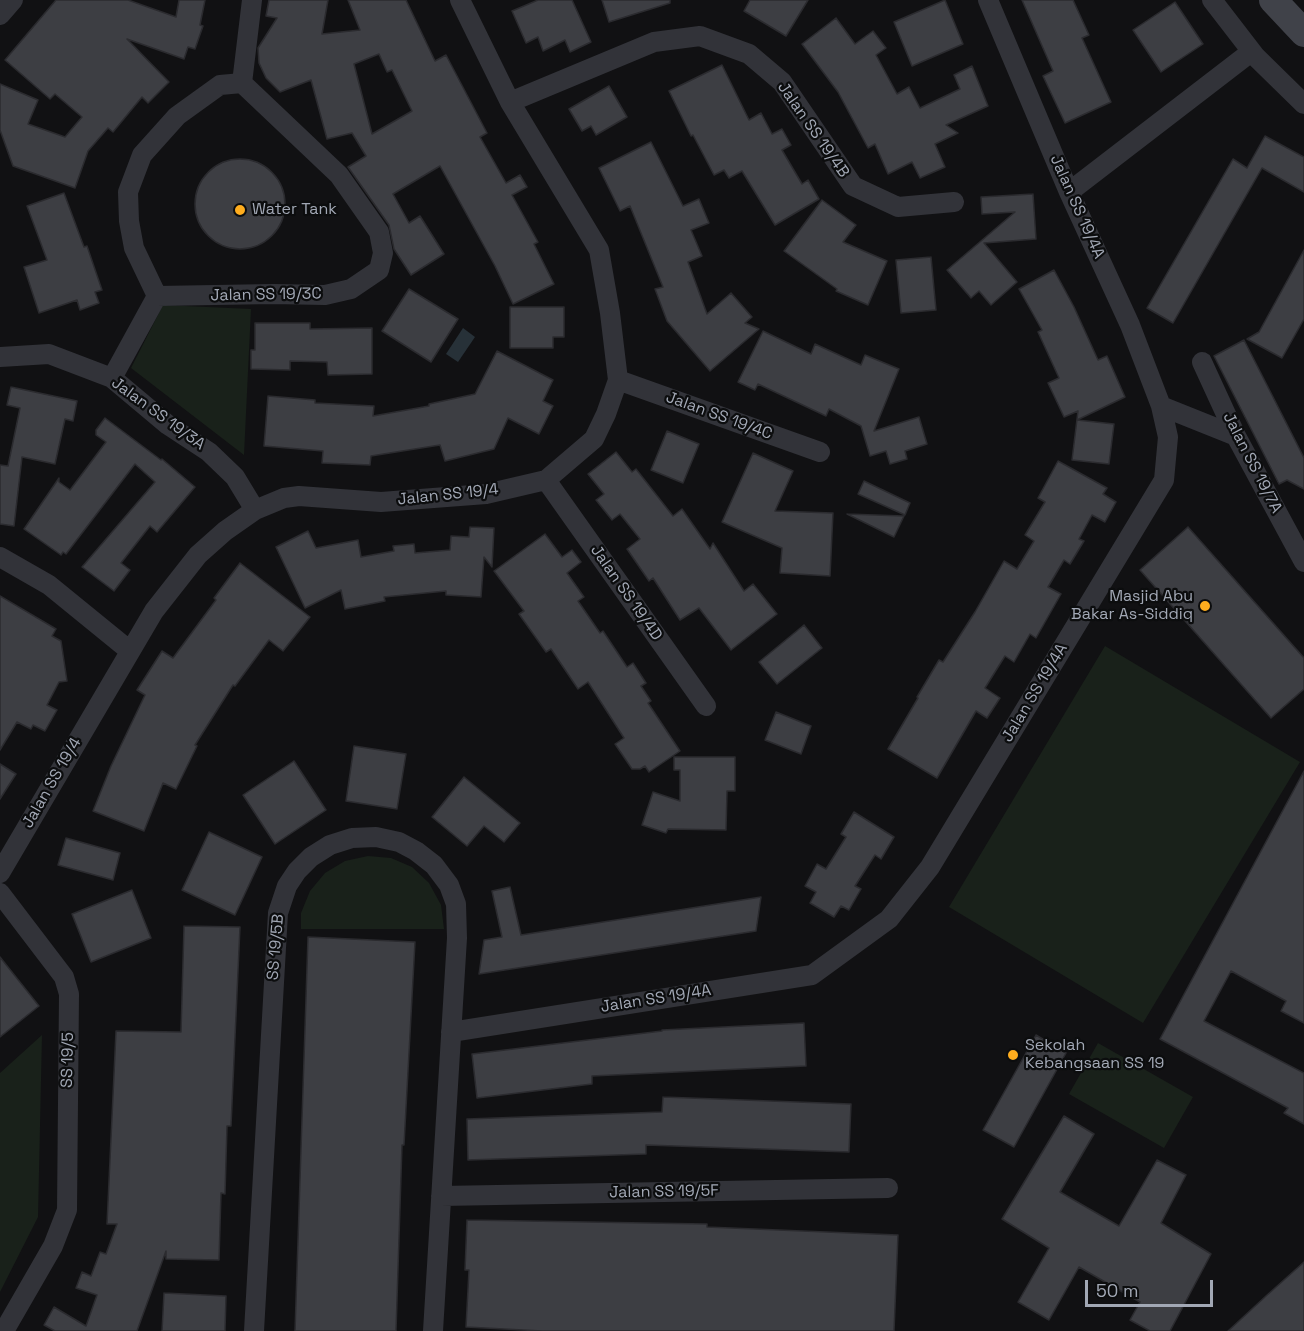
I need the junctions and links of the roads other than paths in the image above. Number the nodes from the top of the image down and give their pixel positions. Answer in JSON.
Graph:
{"nodes":[{"id":1,"x":14,"y":0,"type":"edge"},
{"id":2,"x":252,"y":0,"type":"edge"},
{"id":3,"x":460,"y":0,"type":"edge"},
{"id":4,"x":988,"y":0,"type":"edge"},
{"id":5,"x":1212,"y":0,"type":"edge"},
{"id":6,"x":1273,"y":0,"type":"edge"},
{"id":7,"x":0,"y":15,"type":"edge"},
{"id":8,"x":1304,"y":33,"type":"edge"},
{"id":9,"x":1251,"y":52,"type":"junction"},
{"id":10,"x":242,"y":83,"type":"junction"},
{"id":11,"x":510,"y":102,"type":"junction"},
{"id":12,"x":1304,"y":104,"type":"edge"},
{"id":13,"x":1069,"y":192,"type":"junction"},
{"id":14,"x":954,"y":202,"type":"dead end"},
{"id":15,"x":157,"y":296,"type":"junction"},
{"id":16,"x":0,"y":357,"type":"edge"},
{"id":17,"x":1202,"y":362,"type":"dead end"},
{"id":18,"x":112,"y":378,"type":"junction"},
{"id":19,"x":618,"y":380,"type":"junction"},
{"id":20,"x":1161,"y":406,"type":"junction"},
{"id":21,"x":1236,"y":436,"type":"junction"},
{"id":22,"x":819,"y":452,"type":"dead end"},
{"id":23,"x":546,"y":480,"type":"junction"},
{"id":24,"x":255,"y":510,"type":"junction"},
{"id":25,"x":0,"y":557,"type":"edge"},
{"id":26,"x":1304,"y":562,"type":"edge"},
{"id":27,"x":130,"y":651,"type":"junction"},
{"id":28,"x":706,"y":706,"type":"dead end"},
{"id":29,"x":0,"y":873,"type":"edge"},
{"id":30,"x":0,"y":893,"type":"edge"},
{"id":31,"x":451,"y":1032,"type":"junction"},
{"id":32,"x":888,"y":1188,"type":"dead end"},
{"id":33,"x":441,"y":1196,"type":"junction"},
{"id":34,"x":4,"y":1331,"type":"edge"},
{"id":35,"x":254,"y":1331,"type":"edge"},
{"id":36,"x":433,"y":1331,"type":"edge"}],
"edges":[{"from":1,"to":7,"type":"street"},
{"from":2,"to":10,"type":"street"},
{"from":3,"to":11,"type":"street","name":"Jalan SS 19/4"},
{"from":4,"to":13,"type":"street","name":"Jalan SS 19/4A"},
{"from":5,"to":9,"type":"street"},
{"from":6,"to":8,"type":"main road"},
{"from":9,"to":12,"type":"street"},
{"from":9,"to":13,"type":"street"},
{"from":10,"to":15,"type":"street"},
{"from":10,"to":15,"type":"street","name":"Jalan SS 19/3C"},
{"from":11,"to":14,"type":"street","name":"Jalan SS 19/4B"},
{"from":11,"to":19,"type":"street","name":"Jalan SS 19/4"},
{"from":13,"to":20,"type":"street","name":"Jalan SS 19/4A"},
{"from":15,"to":18,"type":"street"},
{"from":16,"to":18,"type":"street","name":"Jalan SS 19/3A"},
{"from":17,"to":21,"type":"street","name":"Jalan SS 19/7A"},
{"from":18,"to":24,"type":"street","name":"Jalan SS 19/3A"},
{"from":19,"to":22,"type":"street","name":"Jalan SS 19/4C"},
{"from":19,"to":23,"type":"street","name":"Jalan SS 19/4"},
{"from":20,"to":21,"type":"street"},
{"from":20,"to":31,"type":"street","name":"Jalan SS 19/4A"},
{"from":21,"to":26,"type":"street","name":"Jalan SS 19/7A"},
{"from":23,"to":24,"type":"street","name":"Jalan SS 19/4"},
{"from":23,"to":28,"type":"street","name":"Jalan SS 19/4D"},
{"from":24,"to":27,"type":"street","name":"Jalan SS 19/4"},
{"from":25,"to":27,"type":"street"},
{"from":27,"to":29,"type":"street","name":"Jalan SS 19/4"},
{"from":30,"to":34,"type":"street","name":"SS 19/5"},
{"from":31,"to":33,"type":"street","name":"SS 19/5B"},
{"from":31,"to":35,"type":"street","name":"SS 19/5B"},
{"from":32,"to":33,"type":"street","name":"Jalan SS 19/5F"},
{"from":33,"to":36,"type":"street","name":"SS 19/5B"}]}
